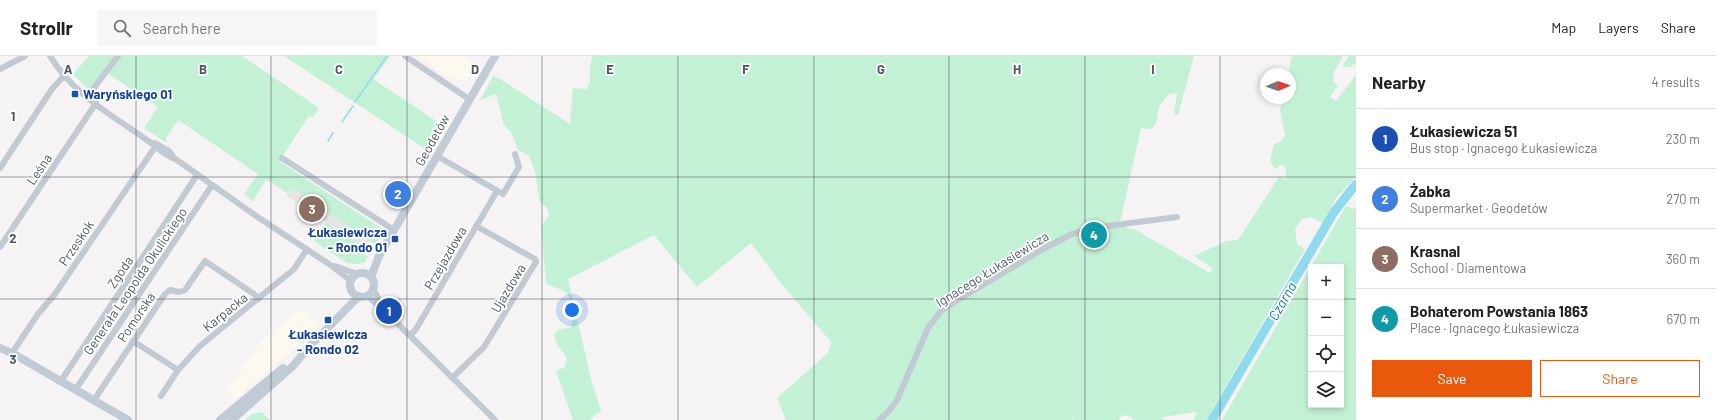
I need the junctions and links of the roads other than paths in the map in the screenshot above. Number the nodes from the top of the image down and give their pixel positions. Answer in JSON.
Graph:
{"nodes":[{"id":1,"x":25,"y":56,"type":"edge"},
{"id":2,"x":50,"y":56,"type":"edge"},
{"id":3,"x":118,"y":56,"type":"edge"},
{"id":4,"x":405,"y":56,"type":"edge"},
{"id":5,"x":494,"y":56,"type":"edge"},
{"id":6,"x":0,"y":68,"type":"edge"},
{"id":7,"x":64,"y":76,"type":"junction"},
{"id":8,"x":87,"y":97,"type":"junction"},
{"id":9,"x":469,"y":99,"type":"junction"},
{"id":10,"x":96,"y":104,"type":"junction"},
{"id":11,"x":156,"y":146,"type":"junction"},
{"id":12,"x":514,"y":154,"type":"dead end"},
{"id":13,"x":437,"y":156,"type":"junction"},
{"id":14,"x":282,"y":158,"type":"dead end"},
{"id":15,"x":0,"y":168,"type":"edge"},
{"id":16,"x":198,"y":175,"type":"junction"},
{"id":17,"x":212,"y":185,"type":"junction"},
{"id":18,"x":497,"y":191,"type":"junction"},
{"id":19,"x":1177,"y":217,"type":"dead end"},
{"id":20,"x":476,"y":226,"type":"junction"},
{"id":21,"x":394,"y":230,"type":"junction"},
{"id":22,"x":0,"y":247,"type":"edge"},
{"id":23,"x":307,"y":250,"type":"junction"},
{"id":24,"x":379,"y":256,"type":"junction"},
{"id":25,"x":329,"y":264,"type":"junction"},
{"id":26,"x":360,"y":273,"type":"junction"},
{"id":27,"x":371,"y":277,"type":"junction"},
{"id":28,"x":351,"y":281,"type":"junction"},
{"id":29,"x":373,"y":289,"type":"junction"},
{"id":30,"x":360,"y":295,"type":"junction"},
{"id":31,"x":259,"y":299,"type":"junction"},
{"id":32,"x":384,"y":310,"type":"junction"},
{"id":33,"x":410,"y":336,"type":"junction"},
{"id":34,"x":133,"y":341,"type":"junction"},
{"id":35,"x":0,"y":344,"type":"edge"},
{"id":36,"x":0,"y":348,"type":"edge"},
{"id":37,"x":307,"y":349,"type":"junction"},
{"id":38,"x":12,"y":353,"type":"junction"},
{"id":39,"x":178,"y":370,"type":"junction"},
{"id":40,"x":452,"y":378,"type":"junction"},
{"id":41,"x":61,"y":381,"type":"junction"},
{"id":42,"x":76,"y":389,"type":"junction"},
{"id":43,"x":161,"y":396,"type":"dead end"},
{"id":44,"x":94,"y":400,"type":"junction"},
{"id":45,"x":128,"y":420,"type":"edge"},
{"id":46,"x":220,"y":420,"type":"edge"},
{"id":47,"x":232,"y":420,"type":"edge"},
{"id":48,"x":495,"y":420,"type":"edge"},
{"id":49,"x":879,"y":420,"type":"edge"}],
"edges":[{"from":1,"to":6,"type":"street"},
{"from":2,"to":7,"type":"street"},
{"from":3,"to":8,"type":"street"},
{"from":4,"to":9,"type":"street"},
{"from":5,"to":9,"type":"main road","name":"Geodetów"},
{"from":7,"to":8,"type":"street"},
{"from":7,"to":15,"type":"street"},
{"from":8,"to":10,"type":"street"},
{"from":9,"to":13,"type":"main road","name":"Geodetów"},
{"from":10,"to":11,"type":"street"},
{"from":10,"to":22,"type":"street","name":"Leśna"},
{"from":11,"to":16,"type":"street"},
{"from":11,"to":38,"type":"street","name":"Przeskok"},
{"from":12,"to":18,"type":"street"},
{"from":13,"to":18,"type":"street"},
{"from":13,"to":21,"type":"main road","name":"Geodetów"},
{"from":14,"to":21,"type":"street"},
{"from":16,"to":17,"type":"street"},
{"from":16,"to":41,"type":"street","name":"Zgoda"},
{"from":17,"to":23,"type":"street"},
{"from":17,"to":42,"type":"street","name":"Generała Leopolda Okulickiego"},
{"from":18,"to":20,"type":"street","name":"Przejazdowa"},
{"from":19,"to":49,"type":"street","name":"Ignacego Łukasiewicza"},
{"from":20,"to":33,"type":"street","name":"Przejazdowa"},
{"from":20,"to":40,"type":"street","name":"Ujazdowa"},
{"from":21,"to":24,"type":"main road","name":"Geodetów"},
{"from":23,"to":25,"type":"street"},
{"from":23,"to":31,"type":"street","name":"Karpacka"},
{"from":24,"to":26,"type":"main road","name":"Geodetów"},
{"from":24,"to":27,"type":"main road","name":"Geodetów"},
{"from":25,"to":26,"type":"street"},
{"from":25,"to":28,"type":"street"},
{"from":26,"to":27,"type":"main road"},
{"from":26,"to":28,"type":"main road"},
{"from":27,"to":29,"type":"main road"},
{"from":28,"to":30,"type":"main road"},
{"from":29,"to":30,"type":"main road"},
{"from":29,"to":32,"type":"street"},
{"from":30,"to":32,"type":"street"},
{"from":30,"to":37,"type":"main road"},
{"from":31,"to":34,"type":"street","name":"Pomorska"},
{"from":31,"to":39,"type":"street","name":"Karpacka"},
{"from":32,"to":33,"type":"street"},
{"from":33,"to":40,"type":"street"},
{"from":34,"to":39,"type":"street"},
{"from":34,"to":44,"type":"street","name":"Pomorska"},
{"from":35,"to":38,"type":"main road"},
{"from":36,"to":38,"type":"main road"},
{"from":37,"to":46,"type":"main road"},
{"from":37,"to":47,"type":"main road"},
{"from":38,"to":41,"type":"main road"},
{"from":39,"to":43,"type":"street","name":"Karpacka"},
{"from":40,"to":48,"type":"street"},
{"from":41,"to":42,"type":"main road"},
{"from":42,"to":44,"type":"main road"},
{"from":44,"to":45,"type":"main road"}]}
